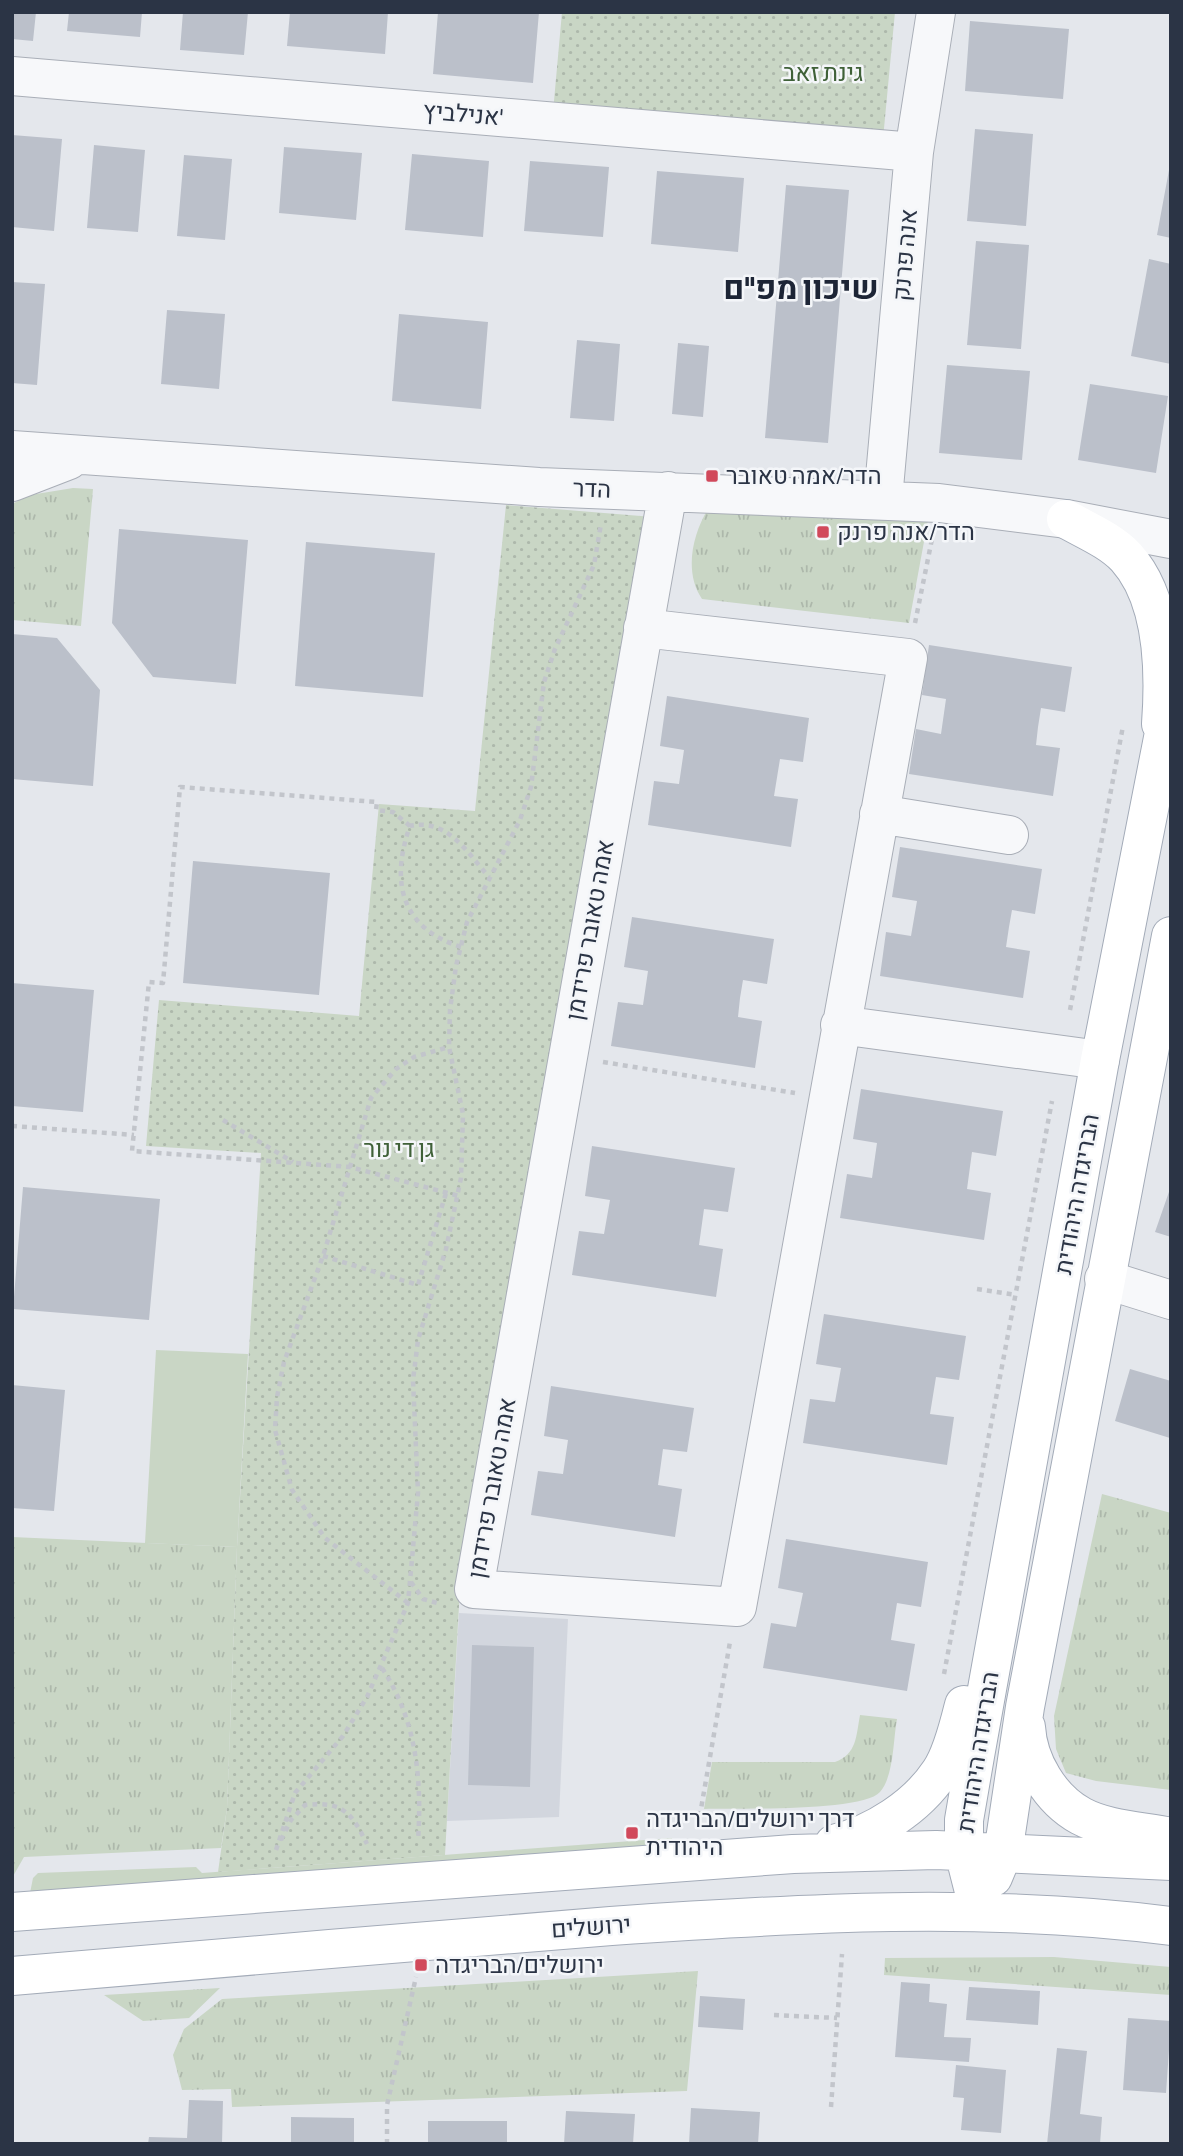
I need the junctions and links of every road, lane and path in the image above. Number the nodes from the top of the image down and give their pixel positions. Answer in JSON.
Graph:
{"nodes":[{"id":1,"x":936,"y":12,"type":"edge"},
{"id":2,"x":12,"y":76,"type":"edge"},
{"id":3,"x":914,"y":152,"type":"junction"},
{"id":4,"x":12,"y":450,"type":"edge"},
{"id":5,"x":84,"y":455,"type":"junction"},
{"id":6,"x":12,"y":482,"type":"edge"},
{"id":7,"x":606,"y":490,"type":"junction"},
{"id":8,"x":668,"y":491,"type":"junction"},
{"id":9,"x":883,"y":499,"type":"junction"},
{"id":10,"x":939,"y":503,"type":"junction"},
{"id":11,"x":1066,"y":519,"type":"junction"},
{"id":12,"x":1171,"y":539,"type":"edge"},
{"id":13,"x":643,"y":628,"type":"junction"},
{"id":14,"x":908,"y":658,"type":"junction"},
{"id":15,"x":1171,"y":696,"type":"edge"},
{"id":16,"x":1125,"y":716,"type":"dead end"},
{"id":17,"x":1160,"y":750,"type":"junction"},
{"id":18,"x":879,"y":814,"type":"junction"},
{"id":19,"x":410,"y":826,"type":"junction"},
{"id":20,"x":1009,"y":835,"type":"dead end"},
{"id":21,"x":489,"y":877,"type":"junction"},
{"id":22,"x":1171,"y":936,"type":"edge"},
{"id":23,"x":461,"y":947,"type":"junction"},
{"id":24,"x":840,"y":1025,"type":"junction"},
{"id":25,"x":449,"y":1048,"type":"junction"},
{"id":26,"x":1061,"y":1054,"type":"junction"},
{"id":27,"x":568,"y":1056,"type":"junction"},
{"id":28,"x":1100,"y":1060,"type":"junction"},
{"id":29,"x":827,"y":1098,"type":"junction"},
{"id":30,"x":223,"y":1120,"type":"dead end"},
{"id":31,"x":12,"y":1126,"type":"edge"},
{"id":32,"x":134,"y":1135,"type":"junction"},
{"id":33,"x":294,"y":1162,"type":"junction"},
{"id":34,"x":350,"y":1167,"type":"junction"},
{"id":35,"x":446,"y":1193,"type":"junction"},
{"id":36,"x":459,"y":1196,"type":"junction"},
{"id":37,"x":323,"y":1256,"type":"junction"},
{"id":38,"x":1104,"y":1279,"type":"junction"},
{"id":39,"x":977,"y":1289,"type":"dead end"},
{"id":40,"x":1016,"y":1295,"type":"junction"},
{"id":41,"x":1171,"y":1300,"type":"edge"},
{"id":42,"x":1031,"y":1453,"type":"junction"},
{"id":43,"x":411,"y":1582,"type":"junction"},
{"id":44,"x":463,"y":1598,"type":"junction"},
{"id":45,"x":408,"y":1603,"type":"junction"},
{"id":46,"x":737,"y":1607,"type":"junction"},
{"id":47,"x":383,"y":1668,"type":"junction"},
{"id":48,"x":944,"y":1678,"type":"dead end"},
{"id":49,"x":1025,"y":1707,"type":"junction"},
{"id":50,"x":698,"y":1826,"type":"dead end"},
{"id":51,"x":1171,"y":1837,"type":"edge"},
{"id":52,"x":418,"y":1841,"type":"dead end"},
{"id":53,"x":367,"y":1844,"type":"dead end"},
{"id":54,"x":964,"y":1852,"type":"junction"},
{"id":55,"x":1003,"y":1853,"type":"junction"},
{"id":56,"x":793,"y":1854,"type":"junction"},
{"id":57,"x":1171,"y":1861,"type":"edge"},
{"id":58,"x":979,"y":1911,"type":"junction"},
{"id":59,"x":12,"y":1912,"type":"edge"},
{"id":60,"x":1171,"y":1926,"type":"edge"},
{"id":61,"x":842,"y":1954,"type":"dead end"},
{"id":62,"x":12,"y":1976,"type":"edge"},
{"id":63,"x":416,"y":1977,"type":"dead end"},
{"id":64,"x":774,"y":2015,"type":"dead end"},
{"id":65,"x":837,"y":2018,"type":"junction"},
{"id":66,"x":831,"y":2107,"type":"dead end"},
{"id":67,"x":387,"y":2144,"type":"edge"}],
"edges":[{"from":1,"to":3,"type":"street","name":"אנה פרנק"},
{"from":2,"to":3,"type":"street","name":"אנילביץ'"},
{"from":3,"to":9,"type":"street","name":"אנה פרנק"},
{"from":4,"to":5,"type":"street","name":"הדר"},
{"from":5,"to":6,"type":"street"},
{"from":5,"to":7,"type":"street","name":"הדר"},
{"from":7,"to":8,"type":"street","name":"הדר"},
{"from":7,"to":21,"type":"path"},
{"from":8,"to":9,"type":"street","name":"הדר"},
{"from":8,"to":13,"type":"street","name":"אמה טאובר פרידמן"},
{"from":9,"to":10,"type":"street","name":"הדר"},
{"from":10,"to":11,"type":"street","name":"הדר"},
{"from":10,"to":14,"type":"path"},
{"from":11,"to":12,"type":"street","name":"הדר"},
{"from":11,"to":17,"type":"main road"},
{"from":13,"to":14,"type":"street"},
{"from":13,"to":27,"type":"street","name":"אמה טאובר פרידמן"},
{"from":14,"to":18,"type":"street"},
{"from":15,"to":17,"type":"main road","name":"הבריגדה היהודית"},
{"from":16,"to":26,"type":"path"},
{"from":17,"to":28,"type":"main road","name":"הבריגדה היהודית"},
{"from":18,"to":20,"type":"street"},
{"from":18,"to":24,"type":"street"},
{"from":19,"to":21,"type":"path"},
{"from":19,"to":23,"type":"path"},
{"from":19,"to":32,"type":"path"},
{"from":21,"to":23,"type":"path"},
{"from":22,"to":38,"type":"main road","name":"הבריגדה היהודית"},
{"from":23,"to":25,"type":"path"},
{"from":24,"to":26,"type":"street"},
{"from":24,"to":29,"type":"street"},
{"from":25,"to":34,"type":"path"},
{"from":25,"to":36,"type":"path"},
{"from":26,"to":28,"type":"street"},
{"from":26,"to":40,"type":"path"},
{"from":27,"to":29,"type":"path"},
{"from":27,"to":44,"type":"street","name":"אמה טאובר פרידמן"},
{"from":28,"to":42,"type":"main road","name":"הבריגדה היהודית"},
{"from":29,"to":46,"type":"street"},
{"from":30,"to":33,"type":"path"},
{"from":31,"to":32,"type":"path"},
{"from":32,"to":33,"type":"path"},
{"from":33,"to":34,"type":"path"},
{"from":34,"to":35,"type":"path"},
{"from":34,"to":37,"type":"path"},
{"from":35,"to":36,"type":"path"},
{"from":35,"to":37,"type":"path"},
{"from":36,"to":43,"type":"path"},
{"from":37,"to":45,"type":"path"},
{"from":38,"to":41,"type":"street"},
{"from":38,"to":49,"type":"main road","name":"הבריגדה היהודית"},
{"from":39,"to":40,"type":"path"},
{"from":40,"to":48,"type":"path"},
{"from":42,"to":54,"type":"main road","name":"הבריגדה היהודית"},
{"from":42,"to":56,"type":"main road"},
{"from":43,"to":44,"type":"path"},
{"from":43,"to":45,"type":"path"},
{"from":44,"to":46,"type":"street","name":"אמה טאובר פרידמן"},
{"from":45,"to":47,"type":"path"},
{"from":46,"to":50,"type":"path"},
{"from":47,"to":52,"type":"path"},
{"from":47,"to":53,"type":"path"},
{"from":49,"to":51,"type":"main road"},
{"from":49,"to":55,"type":"main road","name":"הבריגדה היהודית"},
{"from":54,"to":55,"type":"main road"},
{"from":54,"to":56,"type":"main road"},
{"from":54,"to":58,"type":"main road","name":"הבריגדה היהודית"},
{"from":55,"to":57,"type":"main road"},
{"from":55,"to":58,"type":"main road","name":"הבריגדה היהודית"},
{"from":56,"to":59,"type":"main road"},
{"from":58,"to":60,"type":"main road","name":"ירושלים"},
{"from":58,"to":62,"type":"main road","name":"ירושלים"},
{"from":61,"to":65,"type":"path"},
{"from":63,"to":67,"type":"path"},
{"from":64,"to":65,"type":"path"},
{"from":65,"to":66,"type":"path"}]}
